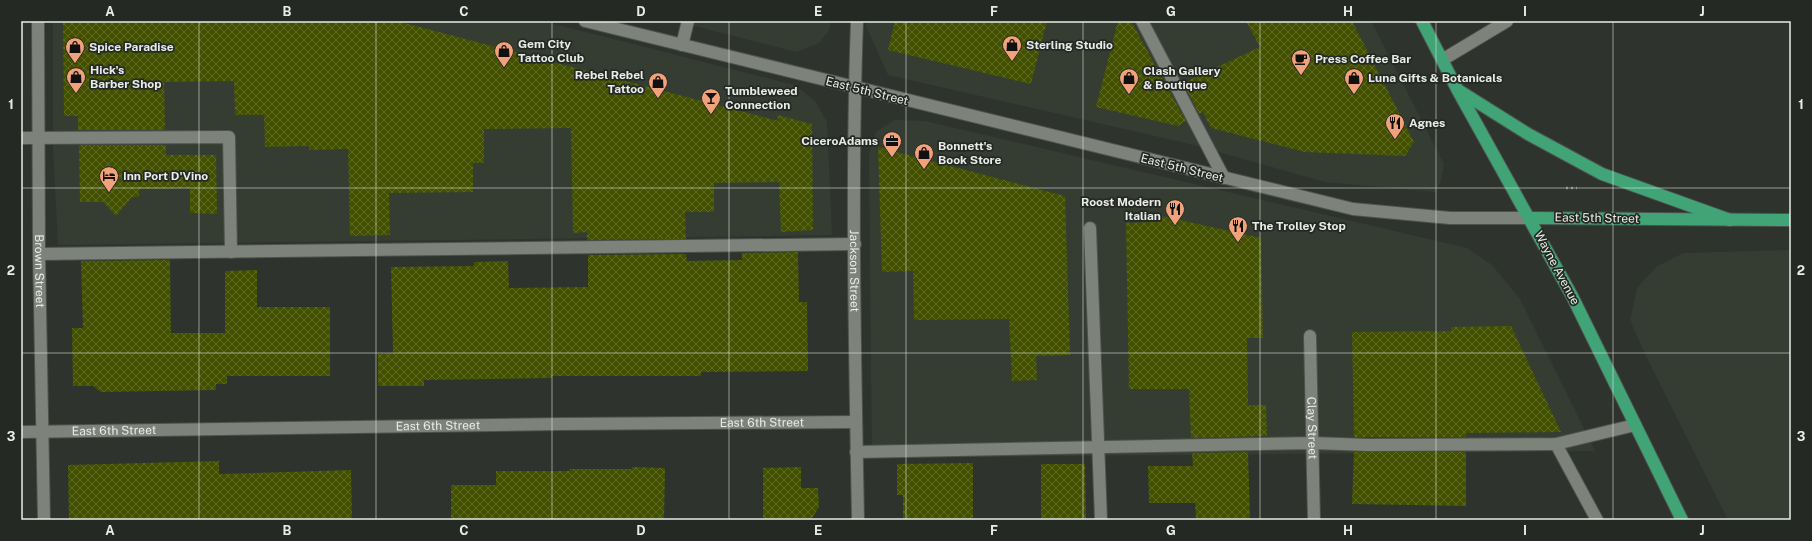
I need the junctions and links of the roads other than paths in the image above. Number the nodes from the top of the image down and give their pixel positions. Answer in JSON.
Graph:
{"nodes":[{"id":1,"x":38,"y":21,"type":"edge"},
{"id":2,"x":585,"y":21,"type":"edge"},
{"id":3,"x":688,"y":21,"type":"edge"},
{"id":4,"x":857,"y":21,"type":"edge"},
{"id":5,"x":1142,"y":21,"type":"edge"},
{"id":6,"x":1422,"y":21,"type":"edge"},
{"id":7,"x":1507,"y":21,"type":"edge"},
{"id":8,"x":682,"y":45,"type":"junction"},
{"id":9,"x":1442,"y":60,"type":"junction"},
{"id":10,"x":855,"y":88,"type":"junction"},
{"id":11,"x":1457,"y":89,"type":"junction"},
{"id":12,"x":21,"y":138,"type":"edge"},
{"id":13,"x":38,"y":138,"type":"junction"},
{"id":14,"x":1224,"y":178,"type":"junction"},
{"id":15,"x":1529,"y":218,"type":"junction"},
{"id":16,"x":1730,"y":220,"type":"junction"},
{"id":17,"x":1791,"y":220,"type":"edge"},
{"id":18,"x":1090,"y":228,"type":"dead end"},
{"id":19,"x":855,"y":244,"type":"junction"},
{"id":20,"x":231,"y":252,"type":"junction"},
{"id":21,"x":39,"y":254,"type":"junction"},
{"id":22,"x":1310,"y":336,"type":"dead end"},
{"id":23,"x":856,"y":422,"type":"junction"},
{"id":24,"x":1635,"y":425,"type":"junction"},
{"id":25,"x":42,"y":431,"type":"junction"},
{"id":26,"x":21,"y":432,"type":"edge"},
{"id":27,"x":1313,"y":443,"type":"junction"},
{"id":28,"x":1556,"y":444,"type":"junction"},
{"id":29,"x":1100,"y":448,"type":"junction"},
{"id":30,"x":856,"y":452,"type":"junction"},
{"id":31,"x":44,"y":520,"type":"edge"},
{"id":32,"x":858,"y":520,"type":"edge"},
{"id":33,"x":1101,"y":520,"type":"edge"},
{"id":34,"x":1314,"y":520,"type":"edge"},
{"id":35,"x":1598,"y":520,"type":"edge"},
{"id":36,"x":1682,"y":520,"type":"edge"}],
"edges":[{"from":1,"to":13,"type":"street","name":"Brown Street"},
{"from":2,"to":8,"type":"street","name":"East 5th Street"},
{"from":3,"to":8,"type":"street"},
{"from":4,"to":10,"type":"street","name":"Jackson Street"},
{"from":5,"to":14,"type":"street"},
{"from":6,"to":9,"type":"main road","name":"Wayne Avenue"},
{"from":7,"to":9,"type":"street"},
{"from":8,"to":10,"type":"street","name":"East 5th Street"},
{"from":9,"to":11,"type":"main road","name":"Wayne Avenue"},
{"from":10,"to":14,"type":"street","name":"East 5th Street"},
{"from":10,"to":19,"type":"street","name":"Jackson Street"},
{"from":11,"to":15,"type":"main road","name":"Wayne Avenue"},
{"from":11,"to":16,"type":"main road"},
{"from":12,"to":13,"type":"street"},
{"from":13,"to":20,"type":"street"},
{"from":13,"to":21,"type":"street","name":"Brown Street"},
{"from":14,"to":15,"type":"street","name":"East 5th Street"},
{"from":15,"to":16,"type":"main road","name":"East 5th Street"},
{"from":15,"to":24,"type":"main road","name":"Wayne Avenue"},
{"from":16,"to":17,"type":"main road","name":"East 5th Street"},
{"from":18,"to":29,"type":"street"},
{"from":19,"to":20,"type":"street"},
{"from":19,"to":23,"type":"street","name":"Jackson Street"},
{"from":20,"to":21,"type":"street"},
{"from":21,"to":25,"type":"street","name":"Brown Street"},
{"from":22,"to":27,"type":"street","name":"Clay Street"},
{"from":23,"to":25,"type":"street","name":"East 6th Street"},
{"from":23,"to":30,"type":"street","name":"Jackson Street"},
{"from":24,"to":28,"type":"street"},
{"from":24,"to":36,"type":"main road","name":"Wayne Avenue"},
{"from":25,"to":26,"type":"street","name":"East 6th Street"},
{"from":25,"to":31,"type":"street","name":"Brown Street"},
{"from":27,"to":28,"type":"street"},
{"from":27,"to":29,"type":"street"},
{"from":27,"to":34,"type":"street","name":"Clay Street"},
{"from":28,"to":35,"type":"street"},
{"from":29,"to":30,"type":"street"},
{"from":29,"to":33,"type":"street"},
{"from":30,"to":32,"type":"street","name":"Jackson Street"}]}
